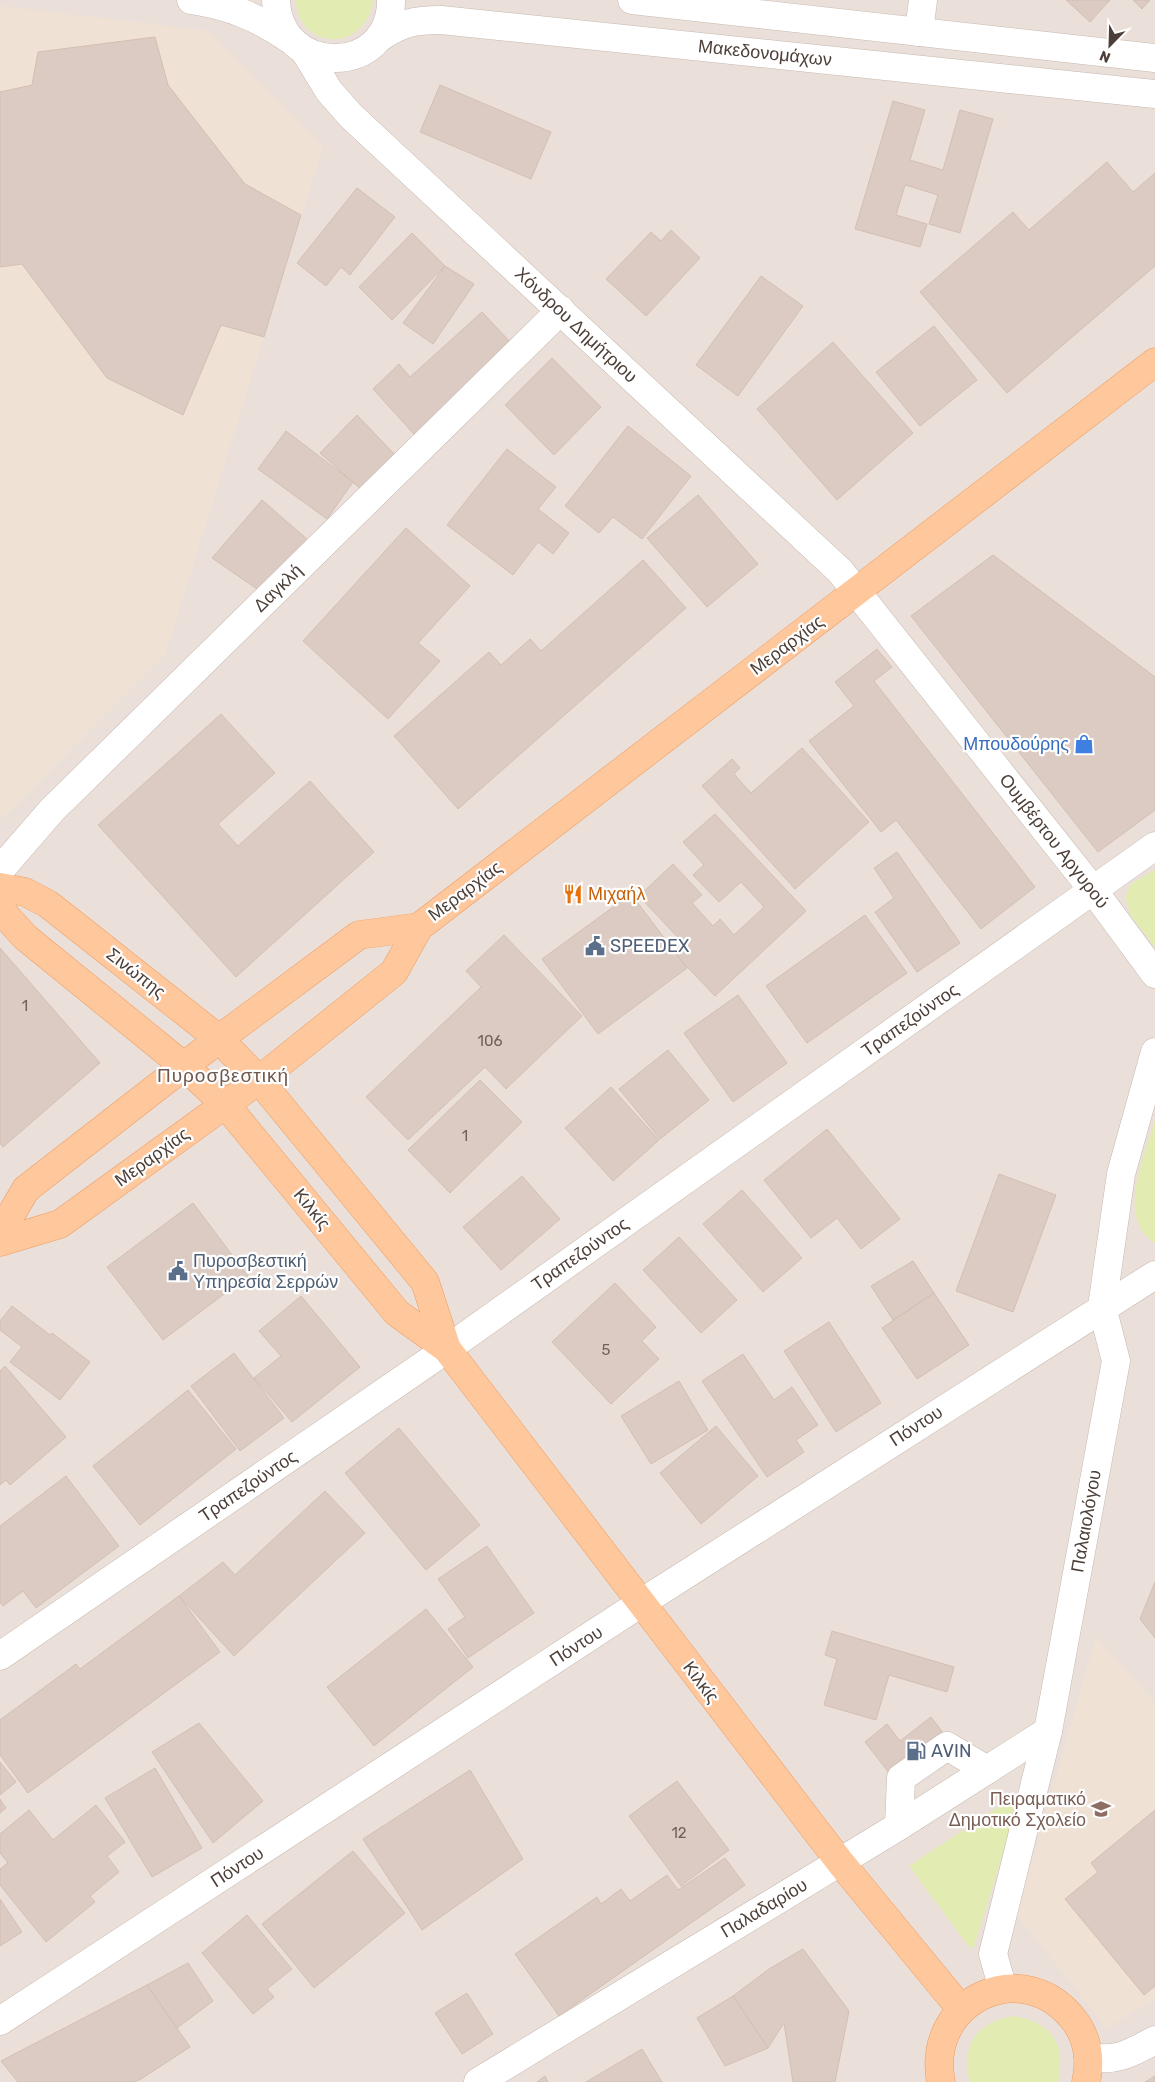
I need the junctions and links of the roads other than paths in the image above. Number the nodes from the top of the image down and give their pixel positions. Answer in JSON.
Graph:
{"nodes":[{"id":1,"x":191,"y":0,"type":"edge"},
{"id":2,"x":276,"y":0,"type":"edge"},
{"id":3,"x":392,"y":0,"type":"edge"},
{"id":4,"x":632,"y":0,"type":"edge"},
{"id":5,"x":923,"y":0,"type":"edge"},
{"id":6,"x":919,"y":32,"type":"junction"},
{"id":7,"x":379,"y":38,"type":"junction"},
{"id":8,"x":299,"y":47,"type":"junction"},
{"id":9,"x":1155,"y":58,"type":"edge"},
{"id":10,"x":1155,"y":94,"type":"edge"},
{"id":11,"x":561,"y":310,"type":"junction"},
{"id":12,"x":1155,"y":362,"type":"edge"},
{"id":13,"x":858,"y":592,"type":"junction"},
{"id":14,"x":1155,"y":846,"type":"edge"},
{"id":15,"x":0,"y":870,"type":"edge"},
{"id":16,"x":0,"y":887,"type":"edge"},
{"id":17,"x":1093,"y":890,"type":"junction"},
{"id":18,"x":0,"y":906,"type":"edge"},
{"id":19,"x":418,"y":927,"type":"junction"},
{"id":20,"x":1155,"y":974,"type":"edge"},
{"id":21,"x":219,"y":1039,"type":"junction"},
{"id":22,"x":1155,"y":1052,"type":"edge"},
{"id":23,"x":185,"y":1067,"type":"junction"},
{"id":24,"x":259,"y":1080,"type":"junction"},
{"id":25,"x":225,"y":1104,"type":"junction"},
{"id":26,"x":0,"y":1233,"type":"edge"},
{"id":27,"x":0,"y":1242,"type":"edge"},
{"id":28,"x":1155,"y":1275,"type":"edge"},
{"id":29,"x":1102,"y":1307,"type":"junction"},
{"id":30,"x":448,"y":1349,"type":"junction"},
{"id":31,"x":641,"y":1603,"type":"junction"},
{"id":32,"x":0,"y":1656,"type":"edge"},
{"id":33,"x":1048,"y":1731,"type":"junction"},
{"id":34,"x":987,"y":1770,"type":"junction"},
{"id":35,"x":899,"y":1826,"type":"junction"},
{"id":36,"x":840,"y":1862,"type":"junction"},
{"id":37,"x":1003,"y":1989,"type":"junction"},
{"id":38,"x":961,"y":2009,"type":"junction"},
{"id":39,"x":0,"y":2021,"type":"edge"},
{"id":40,"x":1155,"y":2040,"type":"edge"},
{"id":41,"x":941,"y":2042,"type":"junction"},
{"id":42,"x":1087,"y":2070,"type":"edge"},
{"id":43,"x":478,"y":2082,"type":"edge"},
{"id":44,"x":930,"y":2082,"type":"edge"},
{"id":45,"x":941,"y":2082,"type":"edge"}],
"edges":[{"from":1,"to":8,"type":"street"},
{"from":2,"to":8,"type":"street","name":"Χόνδρου Δημήτριου"},
{"from":3,"to":7,"type":"street"},
{"from":4,"to":6,"type":"street"},
{"from":5,"to":6,"type":"street"},
{"from":6,"to":9,"type":"street"},
{"from":7,"to":8,"type":"street","name":"Μακεδονομάχων"},
{"from":7,"to":10,"type":"street","name":"Μακεδονομάχων"},
{"from":8,"to":11,"type":"street","name":"Χόνδρου Δημήτριου"},
{"from":11,"to":13,"type":"street","name":"Χόνδρου Δημήτριου"},
{"from":11,"to":15,"type":"street","name":"Δαγκλή"},
{"from":12,"to":13,"type":"main road","name":"Μεραρχίας"},
{"from":13,"to":17,"type":"street","name":"Ουμβέρτου Αργυρού"},
{"from":13,"to":19,"type":"main road","name":"Μεραρχίας"},
{"from":14,"to":17,"type":"street","name":"Τραπεζούντος"},
{"from":16,"to":21,"type":"main road","name":"Σινώπης"},
{"from":17,"to":20,"type":"street","name":"Ουμβέρτου Αργυρού"},
{"from":17,"to":30,"type":"street","name":"Τραπεζούντος"},
{"from":18,"to":23,"type":"main road"},
{"from":19,"to":21,"type":"main road","name":"Μεραρχίας"},
{"from":19,"to":24,"type":"main road","name":"Μεραρχίας"},
{"from":21,"to":23,"type":"main road","name":"Μεραρχίας"},
{"from":21,"to":24,"type":"main road","name":"Σινώπης"},
{"from":22,"to":29,"type":"street","name":"Παλαιολόγου"},
{"from":23,"to":25,"type":"main road"},
{"from":23,"to":26,"type":"main road","name":"Μεραρχίας"},
{"from":24,"to":25,"type":"main road","name":"Μεραρχίας"},
{"from":24,"to":30,"type":"main road","name":"Κιλκίς"},
{"from":25,"to":27,"type":"main road","name":"Μεραρχίας"},
{"from":25,"to":30,"type":"main road","name":"Κιλκίς"},
{"from":28,"to":29,"type":"street","name":"Πόντου"},
{"from":29,"to":31,"type":"street","name":"Πόντου"},
{"from":29,"to":33,"type":"street","name":"Παλαιολόγου"},
{"from":30,"to":31,"type":"main road","name":"Κιλκίς"},
{"from":30,"to":32,"type":"street","name":"Τραπεζούντος"},
{"from":31,"to":36,"type":"main road","name":"Κιλκίς"},
{"from":31,"to":39,"type":"street","name":"Πόντου"},
{"from":33,"to":34,"type":"street","name":"Παλαδαρίου"},
{"from":33,"to":37,"type":"street","name":"Παλαιολόγου"},
{"from":34,"to":35,"type":"street","name":"Παλαδαρίου"},
{"from":34,"to":35,"type":"street"},
{"from":35,"to":36,"type":"street","name":"Παλαδαρίου"},
{"from":36,"to":38,"type":"main road","name":"Κιλκίς"},
{"from":36,"to":43,"type":"street","name":"Παλαδαρίου"},
{"from":37,"to":38,"type":"main road"},
{"from":37,"to":42,"type":"main road"},
{"from":38,"to":41,"type":"main road"},
{"from":40,"to":42,"type":"street"},
{"from":41,"to":44,"type":"street"},
{"from":41,"to":45,"type":"main road"}]}
